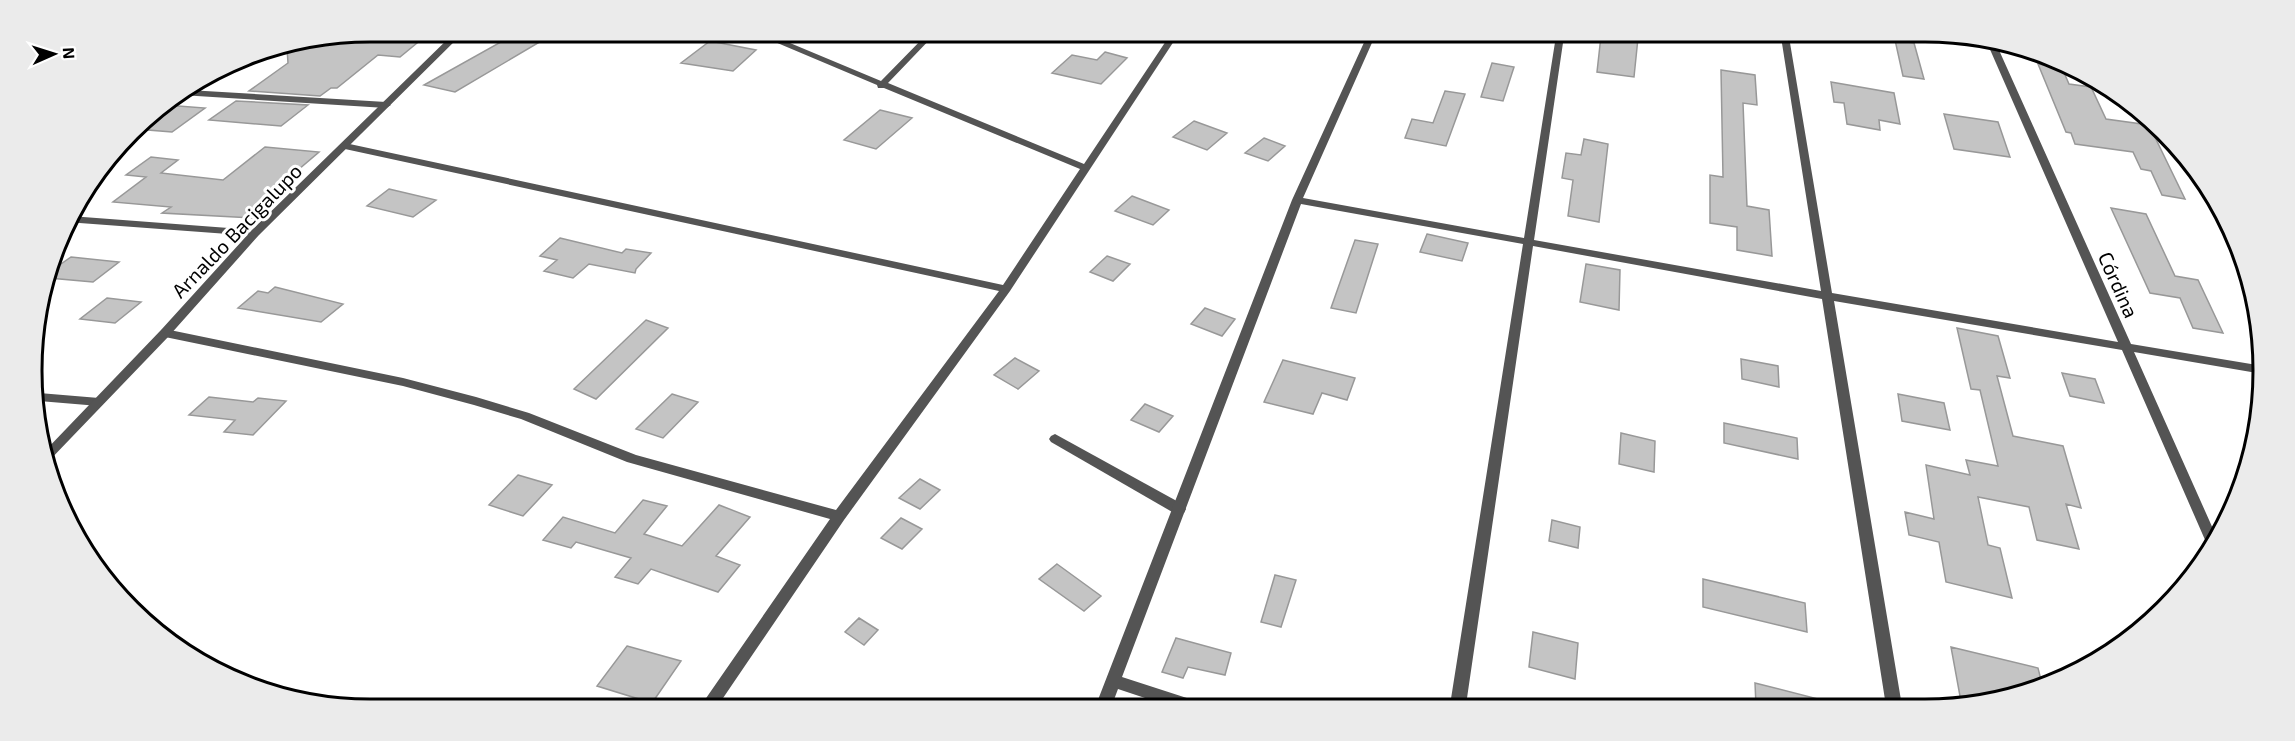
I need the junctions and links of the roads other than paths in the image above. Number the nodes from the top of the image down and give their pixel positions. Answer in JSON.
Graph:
{"nodes":[{"id":1,"x":450,"y":42,"type":"edge"},
{"id":2,"x":779,"y":42,"type":"edge"},
{"id":3,"x":923,"y":42,"type":"edge"},
{"id":4,"x":1169,"y":42,"type":"edge"},
{"id":5,"x":1368,"y":42,"type":"edge"},
{"id":6,"x":1559,"y":42,"type":"edge"},
{"id":7,"x":1786,"y":42,"type":"edge"},
{"id":8,"x":1994,"y":49,"type":"edge"},
{"id":9,"x":881,"y":86,"type":"junction"},
{"id":10,"x":194,"y":94,"type":"edge"},
{"id":11,"x":386,"y":105,"type":"junction"},
{"id":12,"x":345,"y":146,"type":"junction"},
{"id":13,"x":1086,"y":168,"type":"junction"},
{"id":14,"x":1297,"y":200,"type":"junction"},
{"id":15,"x":79,"y":220,"type":"edge"},
{"id":16,"x":255,"y":233,"type":"junction"},
{"id":17,"x":1529,"y":241,"type":"junction"},
{"id":18,"x":1006,"y":289,"type":"junction"},
{"id":19,"x":1827,"y":296,"type":"junction"},
{"id":20,"x":165,"y":333,"type":"junction"},
{"id":21,"x":2125,"y":346,"type":"junction"},
{"id":22,"x":2253,"y":368,"type":"edge"},
{"id":23,"x":44,"y":397,"type":"edge"},
{"id":24,"x":99,"y":402,"type":"junction"},
{"id":25,"x":1055,"y":439,"type":"dead end"},
{"id":26,"x":52,"y":452,"type":"edge"},
{"id":27,"x":1179,"y":509,"type":"junction"},
{"id":28,"x":839,"y":516,"type":"junction"},
{"id":29,"x":2209,"y":534,"type":"edge"},
{"id":30,"x":1113,"y":681,"type":"junction"},
{"id":31,"x":713,"y":699,"type":"edge"},
{"id":32,"x":1106,"y":699,"type":"edge"},
{"id":33,"x":1169,"y":699,"type":"edge"},
{"id":34,"x":1459,"y":699,"type":"edge"},
{"id":35,"x":1893,"y":699,"type":"edge"}],
"edges":[{"from":1,"to":11,"type":"street","name":"Arnaldo Bacigalupo"},
{"from":2,"to":9,"type":"street"},
{"from":3,"to":9,"type":"street"},
{"from":4,"to":13,"type":"street"},
{"from":5,"to":14,"type":"street"},
{"from":6,"to":17,"type":"street"},
{"from":7,"to":19,"type":"street"},
{"from":8,"to":21,"type":"street","name":"Córdina"},
{"from":9,"to":13,"type":"street"},
{"from":10,"to":11,"type":"street"},
{"from":11,"to":12,"type":"street","name":"Arnaldo Bacigalupo"},
{"from":12,"to":16,"type":"street","name":"Arnaldo Bacigalupo"},
{"from":12,"to":18,"type":"street"},
{"from":13,"to":18,"type":"street"},
{"from":14,"to":17,"type":"street"},
{"from":14,"to":27,"type":"street"},
{"from":15,"to":16,"type":"street"},
{"from":16,"to":20,"type":"street","name":"Arnaldo Bacigalupo"},
{"from":17,"to":19,"type":"street"},
{"from":17,"to":34,"type":"street"},
{"from":18,"to":28,"type":"street"},
{"from":19,"to":21,"type":"street"},
{"from":19,"to":35,"type":"street"},
{"from":20,"to":24,"type":"street","name":"Arnaldo Bacigalupo"},
{"from":20,"to":28,"type":"street"},
{"from":21,"to":22,"type":"street"},
{"from":21,"to":29,"type":"street","name":"Córdina"},
{"from":23,"to":24,"type":"street"},
{"from":24,"to":26,"type":"street","name":"Arnaldo Bacigalupo"},
{"from":25,"to":27,"type":"street"},
{"from":27,"to":30,"type":"street"},
{"from":28,"to":31,"type":"street"},
{"from":30,"to":32,"type":"street"},
{"from":30,"to":33,"type":"street"}]}
